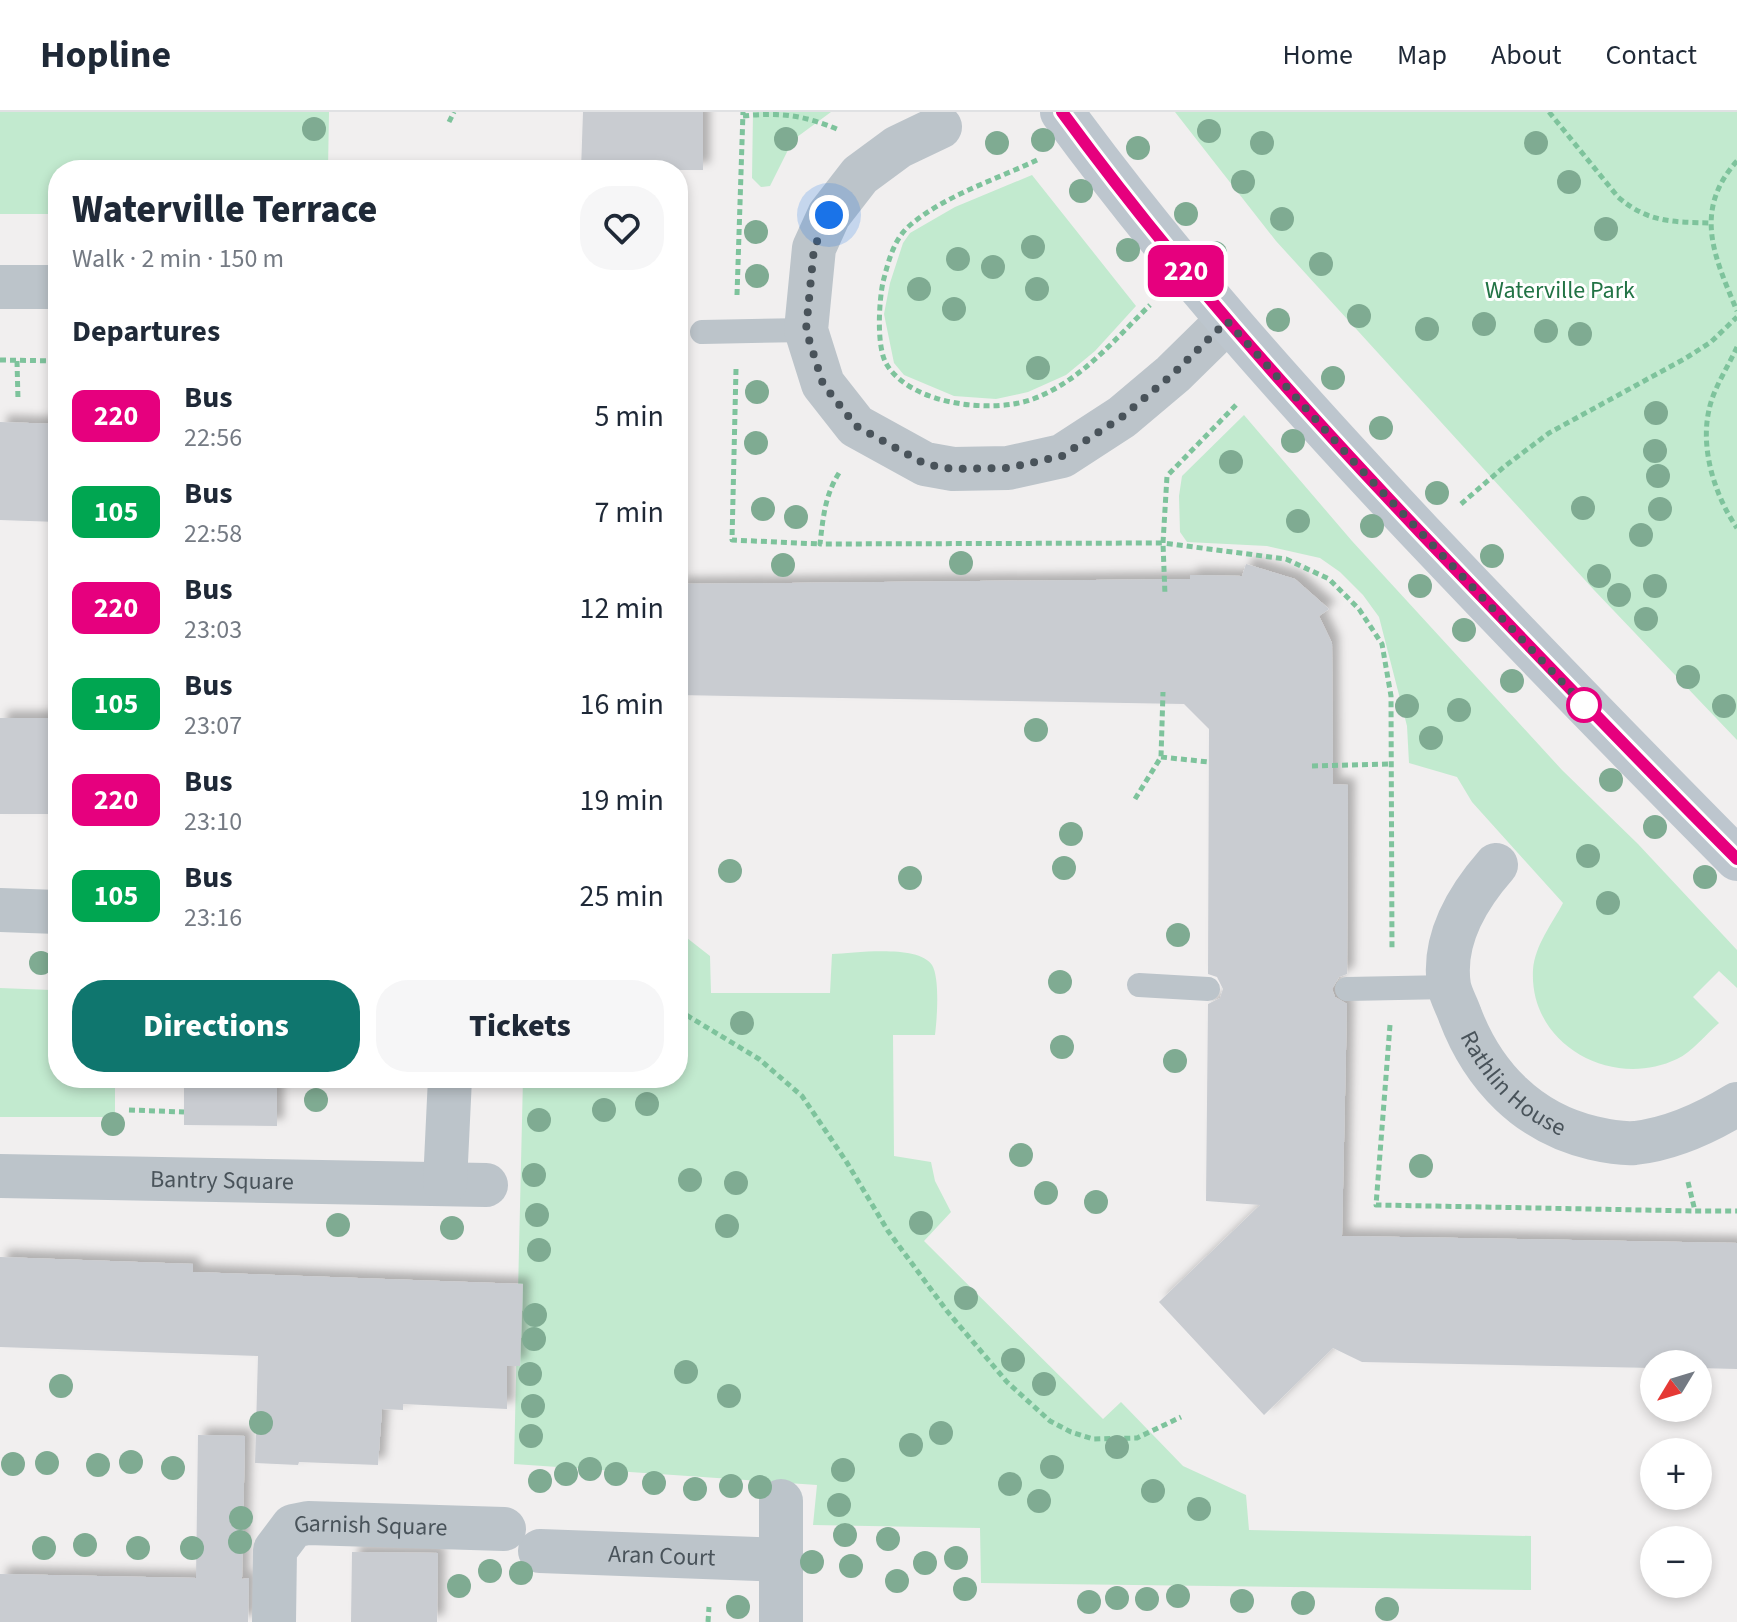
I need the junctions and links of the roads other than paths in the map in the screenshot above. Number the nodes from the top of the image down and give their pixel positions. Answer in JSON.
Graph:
{"nodes":[{"id":1,"x":1062,"y":112,"type":"edge"},
{"id":2,"x":940,"y":127,"type":"dead end"},
{"id":3,"x":0,"y":287,"type":"edge"},
{"id":4,"x":48,"y":287,"type":"edge"},
{"id":5,"x":1227,"y":321,"type":"junction"},
{"id":6,"x":806,"y":330,"type":"junction"},
{"id":7,"x":702,"y":332,"type":"dead end"},
{"id":8,"x":1737,"y":859,"type":"edge"},
{"id":9,"x":1496,"y":865,"type":"dead end"},
{"id":10,"x":0,"y":910,"type":"edge"},
{"id":11,"x":48,"y":912,"type":"edge"},
{"id":12,"x":1139,"y":985,"type":"dead end"},
{"id":13,"x":1449,"y":987,"type":"junction"},
{"id":14,"x":1208,"y":989,"type":"dead end"},
{"id":15,"x":1347,"y":989,"type":"dead end"},
{"id":16,"x":452,"y":1088,"type":"edge"},
{"id":17,"x":1737,"y":1104,"type":"edge"},
{"id":18,"x":0,"y":1176,"type":"edge"},
{"id":19,"x":781,"y":1501,"type":"dead end"},
{"id":20,"x":522,"y":1540,"type":"joint"},
{"id":21,"x":782,"y":1560,"type":"junction"},
{"id":22,"x":274,"y":1622,"type":"edge"},
{"id":23,"x":781,"y":1622,"type":"edge"}],
"edges":[{"from":1,"to":5,"type":"street"},
{"from":2,"to":6,"type":"street"},
{"from":3,"to":4,"type":"street"},
{"from":5,"to":6,"type":"street"},
{"from":5,"to":8,"type":"street"},
{"from":6,"to":7,"type":"lane"},
{"from":9,"to":13,"type":"street","name":"Rathlin House"},
{"from":10,"to":11,"type":"street"},
{"from":12,"to":14,"type":"lane"},
{"from":13,"to":15,"type":"lane"},
{"from":13,"to":17,"type":"street","name":"Rathlin House"},
{"from":16,"to":18,"type":"street","name":"Bantry Square"},
{"from":19,"to":21,"type":"street"},
{"from":20,"to":21,"type":"street","name":"Aran Court"},
{"from":20,"to":22,"type":"street","name":"Garnish Square"},
{"from":21,"to":23,"type":"street"}]}
